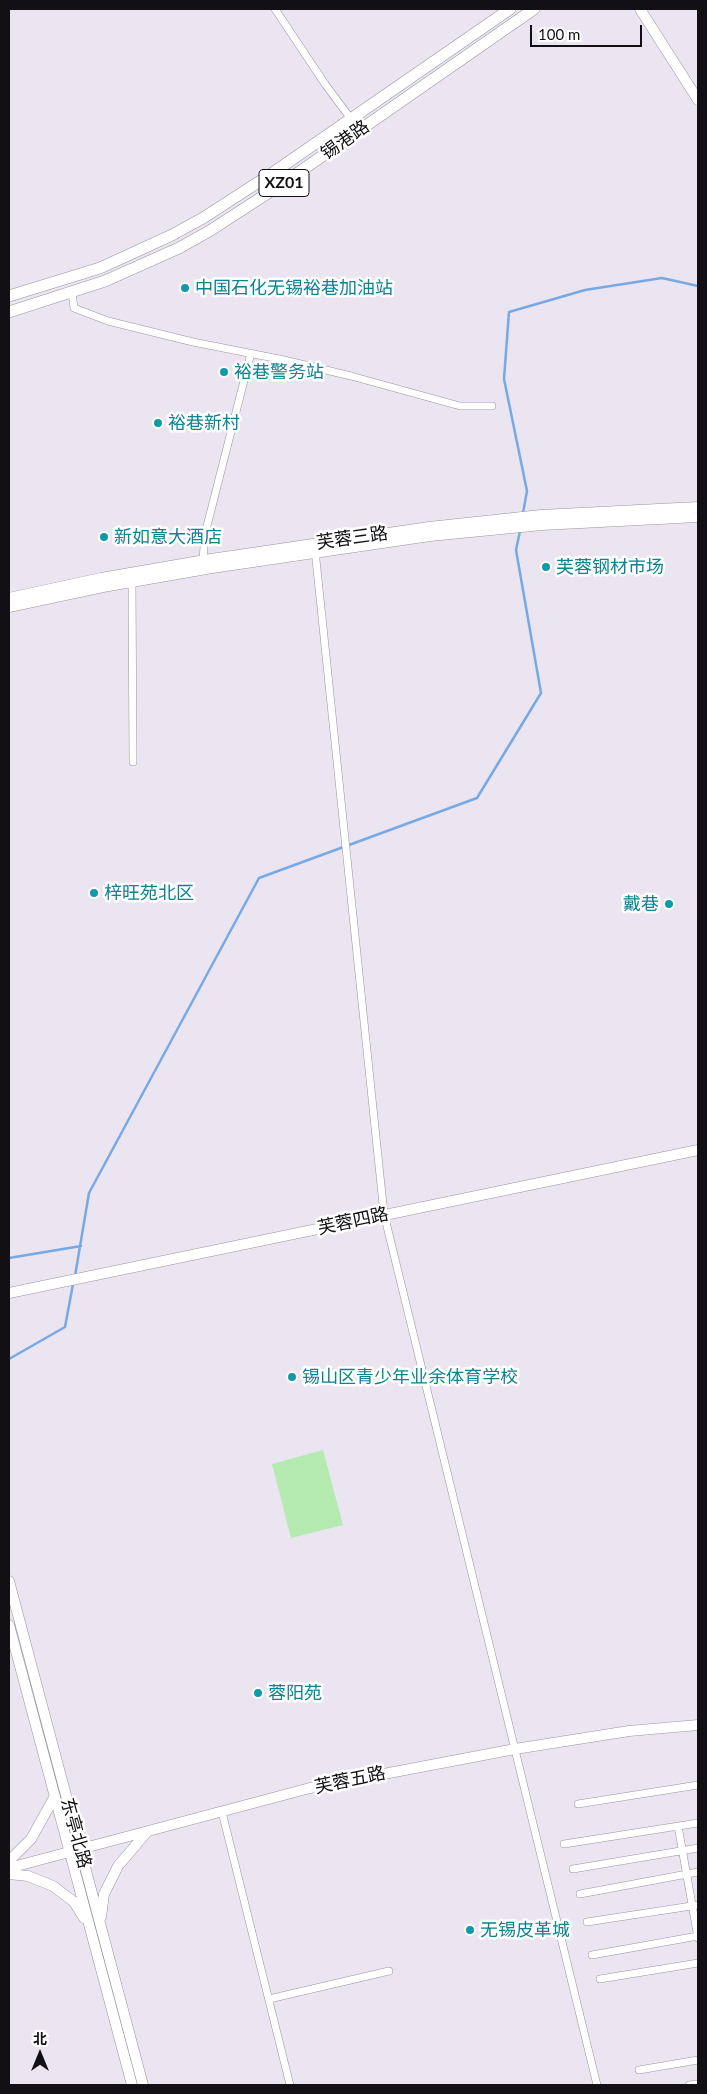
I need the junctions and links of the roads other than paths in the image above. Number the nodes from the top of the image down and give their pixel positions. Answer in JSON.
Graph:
{"nodes":[{"id":1,"x":275,"y":9,"type":"edge"},
{"id":2,"x":510,"y":9,"type":"edge"},
{"id":3,"x":534,"y":9,"type":"edge"},
{"id":4,"x":640,"y":9,"type":"edge"},
{"id":5,"x":698,"y":100,"type":"edge"},
{"id":6,"x":351,"y":119,"type":"junction"},
{"id":7,"x":72,"y":292,"type":"junction"},
{"id":8,"x":9,"y":296,"type":"edge"},
{"id":9,"x":9,"y":312,"type":"edge"},
{"id":10,"x":251,"y":353,"type":"junction"},
{"id":11,"x":492,"y":406,"type":"dead end"},
{"id":12,"x":698,"y":507,"type":"edge"},
{"id":13,"x":698,"y":516,"type":"edge"},
{"id":14,"x":541,"y":520,"type":"junction"},
{"id":15,"x":314,"y":548,"type":"junction"},
{"id":16,"x":203,"y":560,"type":"junction"},
{"id":17,"x":132,"y":582,"type":"junction"},
{"id":18,"x":9,"y":598,"type":"edge"},
{"id":19,"x":9,"y":607,"type":"edge"},
{"id":20,"x":133,"y":762,"type":"dead end"},
{"id":21,"x":698,"y":1150,"type":"edge"},
{"id":22,"x":384,"y":1214,"type":"junction"},
{"id":23,"x":9,"y":1293,"type":"edge"},
{"id":24,"x":9,"y":1581,"type":"edge"},
{"id":25,"x":9,"y":1625,"type":"edge"},
{"id":26,"x":698,"y":1725,"type":"edge"},
{"id":27,"x":515,"y":1749,"type":"junction"},
{"id":28,"x":698,"y":1785,"type":"edge"},
{"id":29,"x":55,"y":1796,"type":"junction"},
{"id":30,"x":578,"y":1804,"type":"dead end"},
{"id":31,"x":222,"y":1812,"type":"junction"},
{"id":32,"x":698,"y":1822,"type":"edge"},
{"id":33,"x":678,"y":1826,"type":"junction"},
{"id":34,"x":148,"y":1832,"type":"junction"},
{"id":35,"x":564,"y":1844,"type":"dead end"},
{"id":36,"x":698,"y":1848,"type":"edge"},
{"id":37,"x":81,"y":1850,"type":"junction"},
{"id":38,"x":683,"y":1850,"type":"junction"},
{"id":39,"x":70,"y":1853,"type":"junction"},
{"id":40,"x":9,"y":1861,"type":"edge"},
{"id":41,"x":9,"y":1868,"type":"edge"},
{"id":42,"x":573,"y":1869,"type":"dead end"},
{"id":43,"x":698,"y":1872,"type":"edge"},
{"id":44,"x":9,"y":1874,"type":"edge"},
{"id":45,"x":687,"y":1874,"type":"junction"},
{"id":46,"x":580,"y":1894,"type":"dead end"},
{"id":47,"x":695,"y":1905,"type":"edge"},
{"id":48,"x":587,"y":1922,"type":"dead end"},
{"id":49,"x":100,"y":1923,"type":"junction"},
{"id":50,"x":89,"y":1926,"type":"junction"},
{"id":51,"x":698,"y":1937,"type":"edge"},
{"id":52,"x":592,"y":1955,"type":"dead end"},
{"id":53,"x":698,"y":1963,"type":"edge"},
{"id":54,"x":389,"y":1971,"type":"dead end"},
{"id":55,"x":600,"y":1979,"type":"dead end"},
{"id":56,"x":269,"y":1999,"type":"junction"},
{"id":57,"x":698,"y":2060,"type":"edge"},
{"id":58,"x":639,"y":2070,"type":"dead end"},
{"id":59,"x":698,"y":2084,"type":"edge"},
{"id":60,"x":132,"y":2085,"type":"edge"},
{"id":61,"x":143,"y":2085,"type":"edge"},
{"id":62,"x":290,"y":2085,"type":"edge"},
{"id":63,"x":597,"y":2085,"type":"edge"},
{"id":64,"x":689,"y":2085,"type":"edge"}],
"edges":[{"from":1,"to":6,"type":"street"},
{"from":2,"to":6,"type":"main road","name":"锡港路","number":"XZ01"},
{"from":3,"to":7,"type":"main road","name":"锡港路","number":"XZ01"},
{"from":4,"to":5,"type":"main road"},
{"from":6,"to":8,"type":"main road","name":"锡港路","number":"XZ01"},
{"from":7,"to":9,"type":"main road","name":"锡港路","number":"XZ01"},
{"from":7,"to":10,"type":"street"},
{"from":10,"to":11,"type":"street"},
{"from":10,"to":16,"type":"street"},
{"from":12,"to":14,"type":"main road","name":"芙蓉三路"},
{"from":13,"to":14,"type":"main road","name":"芙蓉三路"},
{"from":14,"to":15,"type":"main road","name":"芙蓉三路"},
{"from":15,"to":16,"type":"main road","name":"芙蓉三路"},
{"from":15,"to":17,"type":"main road","name":"芙蓉三路"},
{"from":15,"to":22,"type":"street"},
{"from":16,"to":18,"type":"main road","name":"芙蓉三路"},
{"from":17,"to":19,"type":"main road","name":"芙蓉三路"},
{"from":17,"to":20,"type":"street"},
{"from":21,"to":22,"type":"main road","name":"芙蓉四路"},
{"from":22,"to":23,"type":"main road","name":"芙蓉四路"},
{"from":22,"to":27,"type":"street"},
{"from":24,"to":37,"type":"main road","name":"东亭北路"},
{"from":25,"to":29,"type":"main road","name":"东亭北路"},
{"from":26,"to":27,"type":"main road","name":"芙蓉五路"},
{"from":27,"to":31,"type":"main road","name":"芙蓉五路"},
{"from":27,"to":63,"type":"street"},
{"from":28,"to":30,"type":"street"},
{"from":29,"to":39,"type":"main road","name":"东亭北路"},
{"from":29,"to":40,"type":"main road"},
{"from":31,"to":34,"type":"main road","name":"芙蓉五路"},
{"from":31,"to":56,"type":"street"},
{"from":32,"to":33,"type":"street"},
{"from":33,"to":35,"type":"street"},
{"from":33,"to":38,"type":"street"},
{"from":34,"to":37,"type":"main road","name":"芙蓉五路"},
{"from":34,"to":49,"type":"main road"},
{"from":36,"to":38,"type":"street"},
{"from":37,"to":39,"type":"main road","name":"芙蓉五路"},
{"from":37,"to":49,"type":"main road","name":"东亭北路"},
{"from":38,"to":42,"type":"street"},
{"from":38,"to":45,"type":"street"},
{"from":39,"to":41,"type":"main road","name":"芙蓉五路"},
{"from":39,"to":50,"type":"main road","name":"东亭北路"},
{"from":43,"to":45,"type":"street"},
{"from":44,"to":50,"type":"main road"},
{"from":45,"to":46,"type":"street"},
{"from":45,"to":47,"type":"street"},
{"from":47,"to":48,"type":"street"},
{"from":47,"to":51,"type":"street"},
{"from":49,"to":61,"type":"main road","name":"东亭北路"},
{"from":50,"to":60,"type":"main road","name":"东亭北路"},
{"from":51,"to":52,"type":"street"},
{"from":53,"to":55,"type":"street"},
{"from":54,"to":56,"type":"street"},
{"from":56,"to":62,"type":"street"},
{"from":57,"to":58,"type":"street"},
{"from":59,"to":64,"type":"street"}]}
